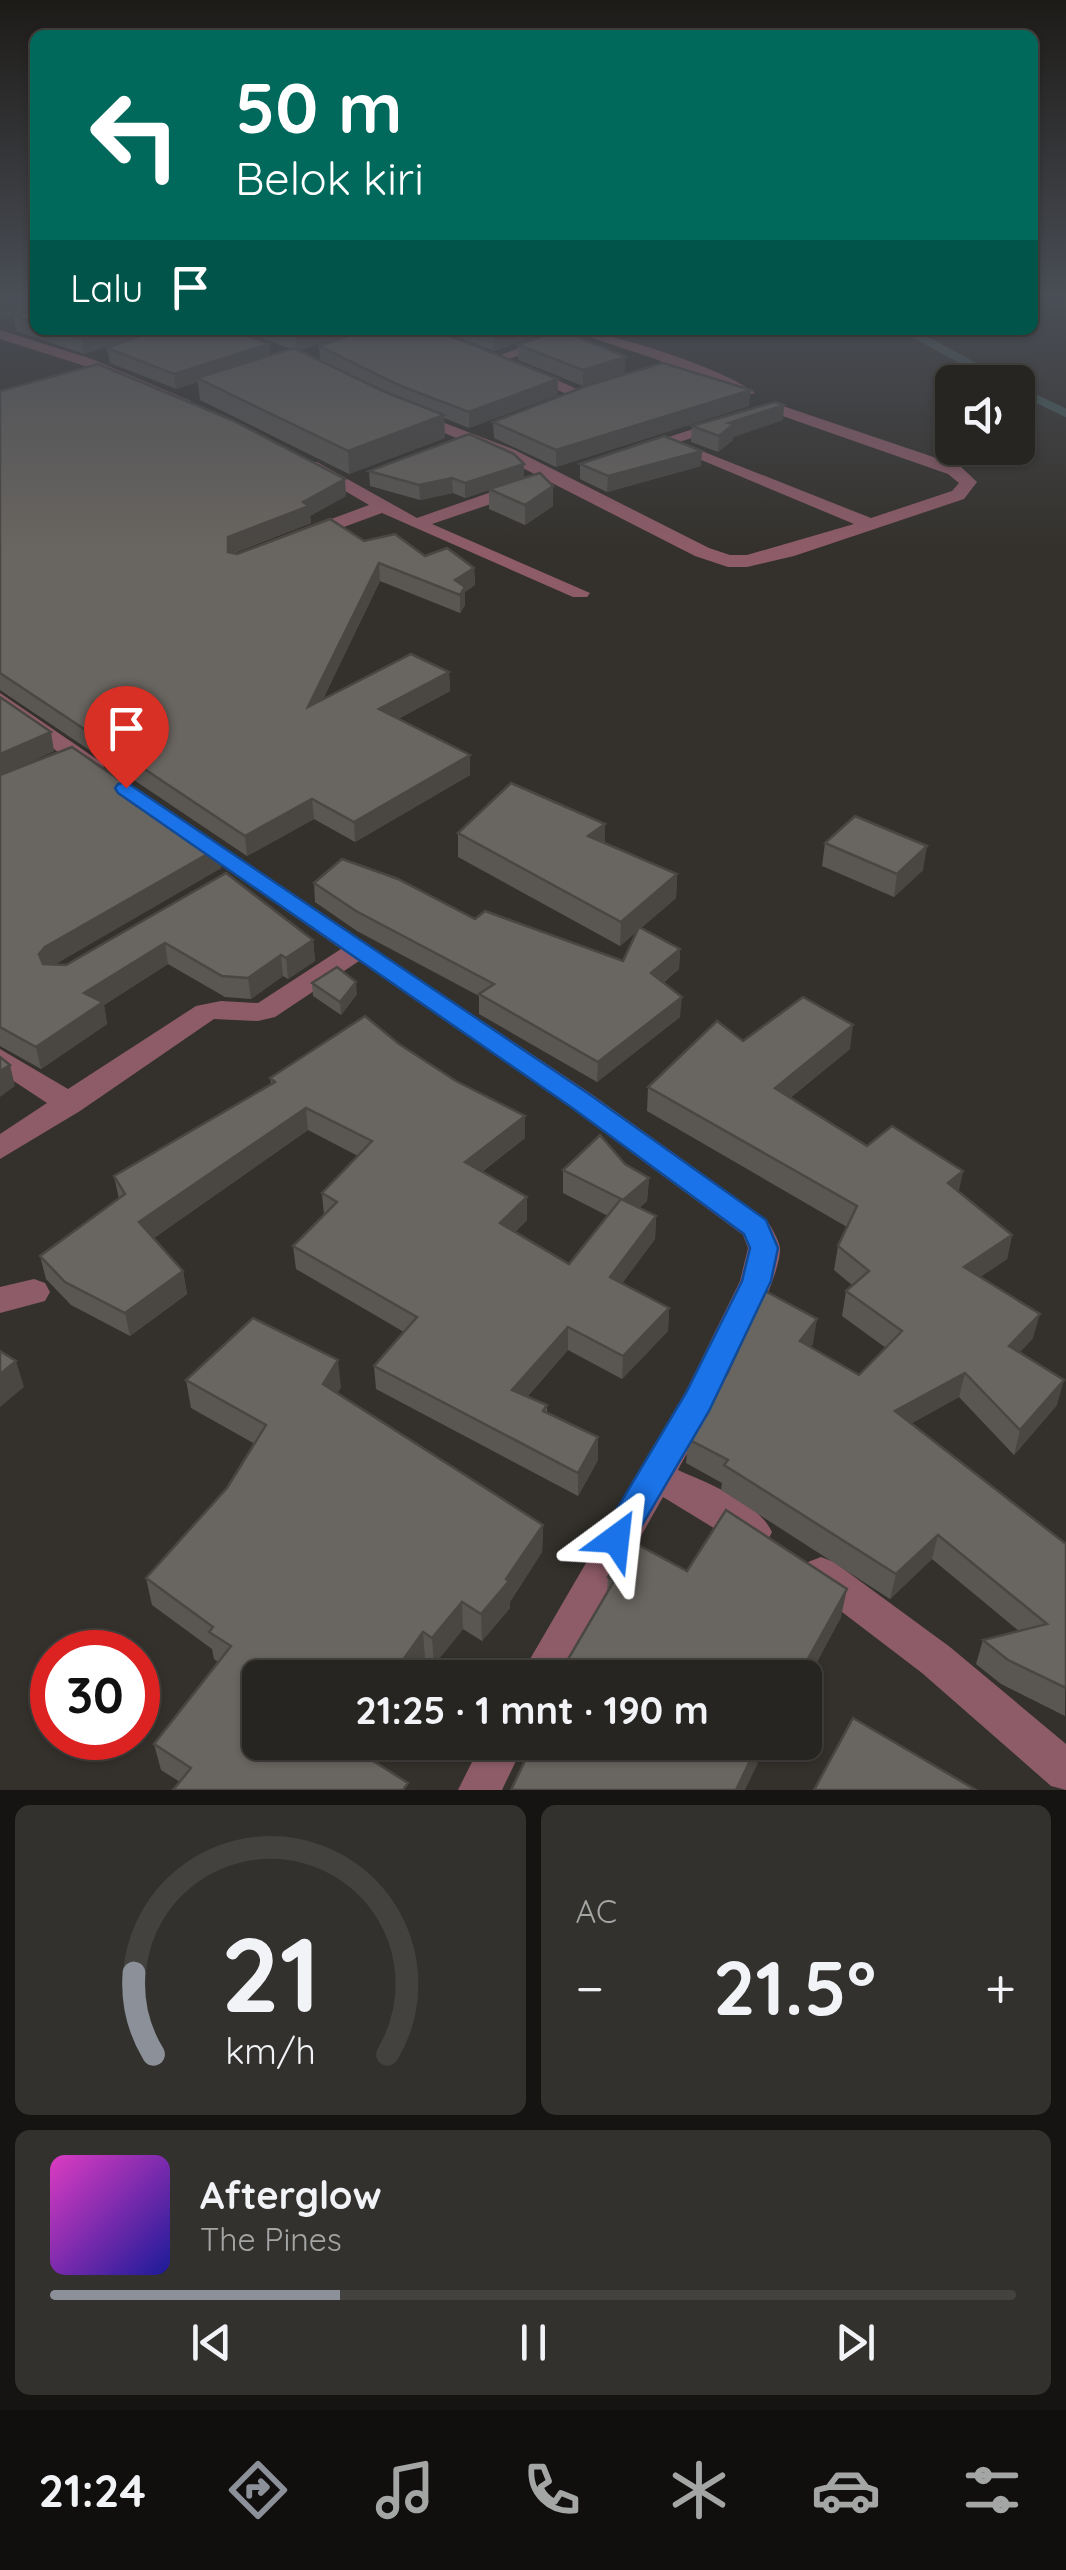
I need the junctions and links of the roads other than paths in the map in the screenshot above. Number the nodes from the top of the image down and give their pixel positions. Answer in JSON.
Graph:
{"nodes":[{"id":1,"x":143,"y":383,"type":"edge"},
{"id":2,"x":561,"y":383,"type":"edge"},
{"id":3,"x":720,"y":383,"type":"edge"},
{"id":4,"x":188,"y":399,"type":"edge"},
{"id":5,"x":394,"y":408,"type":"edge"},
{"id":6,"x":548,"y":408,"type":"edge"},
{"id":7,"x":774,"y":408,"type":"junction"},
{"id":8,"x":497,"y":428,"type":"edge"},
{"id":9,"x":460,"y":441,"type":"junction"},
{"id":10,"x":299,"y":458,"type":"edge"},
{"id":11,"x":582,"y":467,"type":"edge"},
{"id":12,"x":556,"y":476,"type":"junction"},
{"id":13,"x":383,"y":506,"type":"junction"},
{"id":14,"x":416,"y":524,"type":"junction"},
{"id":15,"x":873,"y":525,"type":"junction"},
{"id":16,"x":289,"y":542,"type":"edge"},
{"id":17,"x":580,"y":593,"type":"dead end"},
{"id":18,"x":0,"y":700,"type":"edge"},
{"id":19,"x":76,"y":754,"type":"junction"},
{"id":20,"x":45,"y":768,"type":"edge"},
{"id":21,"x":120,"y":785,"type":"edge"},
{"id":22,"x":166,"y":816,"type":"edge"},
{"id":23,"x":357,"y":950,"type":"junction"},
{"id":24,"x":0,"y":1059,"type":"edge"},
{"id":25,"x":70,"y":1104,"type":"junction"},
{"id":26,"x":0,"y":1148,"type":"edge"},
{"id":27,"x":34,"y":1292,"type":"dead end"},
{"id":28,"x":0,"y":1300,"type":"edge"},
{"id":29,"x":654,"y":1474,"type":"junction"},
{"id":30,"x":550,"y":1660,"type":"edge"},
{"id":31,"x":495,"y":1760,"type":"edge"},
{"id":32,"x":1066,"y":1771,"type":"edge"},
{"id":33,"x":479,"y":1790,"type":"edge"}],
"edges":[{"from":1,"to":4,"type":"street"},
{"from":2,"to":6,"type":"street"},
{"from":3,"to":7,"type":"street"},
{"from":5,"to":9,"type":"street"},
{"from":7,"to":15,"type":"street"},
{"from":7,"to":15,"type":"street"},
{"from":8,"to":9,"type":"street"},
{"from":9,"to":12,"type":"street"},
{"from":10,"to":13,"type":"street"},
{"from":11,"to":12,"type":"street"},
{"from":12,"to":14,"type":"street"},
{"from":12,"to":15,"type":"street"},
{"from":13,"to":14,"type":"street"},
{"from":13,"to":16,"type":"street"},
{"from":14,"to":17,"type":"street"},
{"from":18,"to":19,"type":"street"},
{"from":19,"to":20,"type":"street"},
{"from":19,"to":21,"type":"street"},
{"from":22,"to":23,"type":"street"},
{"from":23,"to":25,"type":"street"},
{"from":23,"to":29,"type":"street"},
{"from":24,"to":25,"type":"street"},
{"from":25,"to":26,"type":"street"},
{"from":27,"to":28,"type":"street"},
{"from":29,"to":30,"type":"street"},
{"from":29,"to":32,"type":"street"},
{"from":31,"to":33,"type":"street"}]}
